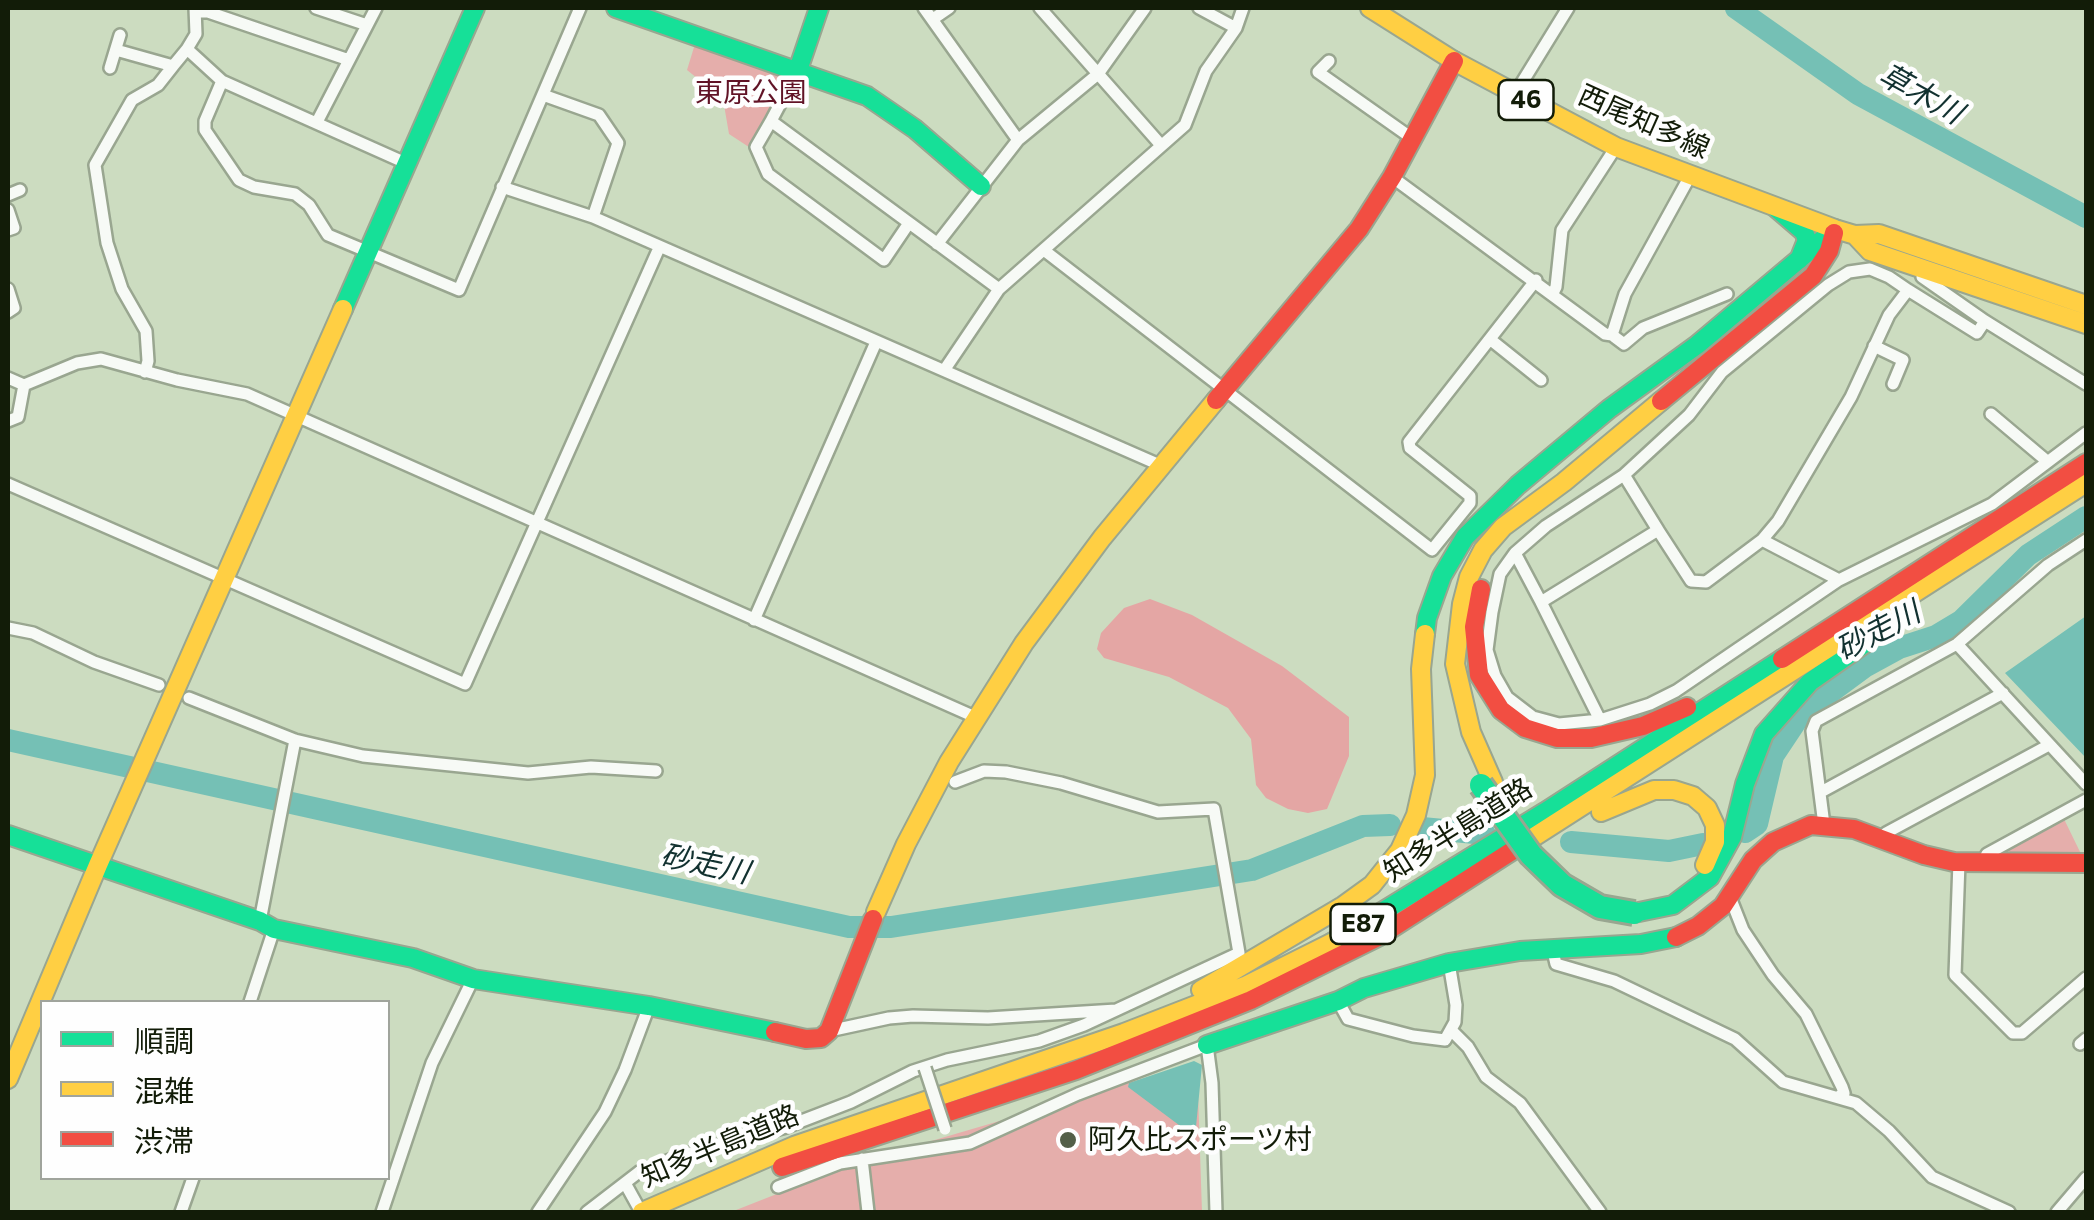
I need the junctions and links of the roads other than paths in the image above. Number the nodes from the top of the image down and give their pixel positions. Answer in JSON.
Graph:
{"nodes":[{"id":1,"x":316,"y":8,"type":"edge"},
{"id":2,"x":376,"y":8,"type":"edge"},
{"id":3,"x":475,"y":8,"type":"edge"},
{"id":4,"x":580,"y":8,"type":"edge"},
{"id":5,"x":616,"y":8,"type":"edge"},
{"id":6,"x":819,"y":8,"type":"edge"},
{"id":7,"x":924,"y":8,"type":"edge"},
{"id":8,"x":949,"y":8,"type":"edge"},
{"id":9,"x":1040,"y":8,"type":"edge"},
{"id":10,"x":1146,"y":8,"type":"edge"},
{"id":11,"x":1199,"y":8,"type":"edge"},
{"id":12,"x":1243,"y":8,"type":"edge"},
{"id":13,"x":1370,"y":8,"type":"edge"},
{"id":14,"x":1568,"y":8,"type":"edge"},
{"id":15,"x":196,"y":10,"type":"edge"},
{"id":16,"x":933,"y":19,"type":"junction"},
{"id":17,"x":367,"y":25,"type":"junction"},
{"id":18,"x":1236,"y":28,"type":"junction"},
{"id":19,"x":120,"y":35,"type":"dead end"},
{"id":20,"x":187,"y":49,"type":"junction"},
{"id":21,"x":116,"y":50,"type":"junction"},
{"id":22,"x":349,"y":60,"type":"junction"},
{"id":23,"x":1329,"y":61,"type":"dead end"},
{"id":24,"x":1454,"y":61,"type":"junction"},
{"id":25,"x":172,"y":66,"type":"junction"},
{"id":26,"x":110,"y":68,"type":"dead end"},
{"id":27,"x":798,"y":70,"type":"junction"},
{"id":28,"x":1098,"y":74,"type":"junction"},
{"id":29,"x":222,"y":81,"type":"junction"},
{"id":30,"x":1515,"y":94,"type":"junction"},
{"id":31,"x":543,"y":96,"type":"junction"},
{"id":32,"x":317,"y":122,"type":"junction"},
{"id":33,"x":771,"y":122,"type":"junction"},
{"id":34,"x":1018,"y":140,"type":"junction"},
{"id":35,"x":1413,"y":140,"type":"junction"},
{"id":36,"x":1160,"y":144,"type":"junction"},
{"id":37,"x":1616,"y":147,"type":"junction"},
{"id":38,"x":408,"y":164,"type":"junction"},
{"id":39,"x":1690,"y":176,"type":"junction"},
{"id":40,"x":1392,"y":177,"type":"junction"},
{"id":41,"x":981,"y":186,"type":"junction"},
{"id":42,"x":502,"y":187,"type":"junction"},
{"id":43,"x":1776,"y":208,"type":"junction"},
{"id":44,"x":8,"y":210,"type":"edge"},
{"id":45,"x":593,"y":218,"type":"junction"},
{"id":46,"x":909,"y":223,"type":"junction"},
{"id":47,"x":8,"y":230,"type":"edge"},
{"id":48,"x":1845,"y":232,"type":"junction"},
{"id":49,"x":936,"y":244,"type":"junction"},
{"id":50,"x":659,"y":248,"type":"junction"},
{"id":51,"x":369,"y":252,"type":"junction"},
{"id":52,"x":1045,"y":252,"type":"junction"},
{"id":53,"x":1798,"y":263,"type":"junction"},
{"id":54,"x":1922,"y":277,"type":"dead end"},
{"id":55,"x":1536,"y":280,"type":"junction"},
{"id":56,"x":8,"y":289,"type":"edge"},
{"id":57,"x":999,"y":289,"type":"junction"},
{"id":58,"x":1908,"y":290,"type":"junction"},
{"id":59,"x":1553,"y":294,"type":"junction"},
{"id":60,"x":1727,"y":294,"type":"dead end"},
{"id":61,"x":2086,"y":305,"type":"edge"},
{"id":62,"x":8,"y":312,"type":"edge"},
{"id":63,"x":1985,"y":320,"type":"junction"},
{"id":64,"x":2086,"y":324,"type":"edge"},
{"id":65,"x":1612,"y":334,"type":"junction"},
{"id":66,"x":1491,"y":340,"type":"junction"},
{"id":67,"x":876,"y":342,"type":"junction"},
{"id":68,"x":1874,"y":346,"type":"junction"},
{"id":69,"x":945,"y":369,"type":"junction"},
{"id":70,"x":145,"y":372,"type":"junction"},
{"id":71,"x":8,"y":378,"type":"edge"},
{"id":72,"x":1541,"y":380,"type":"dead end"},
{"id":73,"x":1893,"y":384,"type":"dead end"},
{"id":74,"x":2086,"y":384,"type":"edge"},
{"id":75,"x":24,"y":385,"type":"junction"},
{"id":76,"x":1225,"y":390,"type":"junction"},
{"id":77,"x":1991,"y":414,"type":"dead end"},
{"id":78,"x":296,"y":417,"type":"junction"},
{"id":79,"x":8,"y":422,"type":"edge"},
{"id":80,"x":2086,"y":434,"type":"edge"},
{"id":81,"x":2048,"y":462,"type":"junction"},
{"id":82,"x":2086,"y":463,"type":"edge"},
{"id":83,"x":1162,"y":466,"type":"junction"},
{"id":84,"x":1624,"y":475,"type":"junction"},
{"id":85,"x":2086,"y":482,"type":"edge"},
{"id":86,"x":8,"y":484,"type":"edge"},
{"id":87,"x":1522,"y":511,"type":"junction"},
{"id":88,"x":2024,"y":513,"type":"junction"},
{"id":89,"x":1484,"y":522,"type":"junction"},
{"id":90,"x":536,"y":524,"type":"junction"},
{"id":91,"x":1658,"y":530,"type":"junction"},
{"id":92,"x":1762,"y":540,"type":"junction"},
{"id":93,"x":2086,"y":540,"type":"edge"},
{"id":94,"x":1982,"y":550,"type":"junction"},
{"id":95,"x":1515,"y":553,"type":"junction"},
{"id":96,"x":224,"y":580,"type":"junction"},
{"id":97,"x":1839,"y":580,"type":"junction"},
{"id":98,"x":1893,"y":587,"type":"junction"},
{"id":99,"x":1541,"y":602,"type":"junction"},
{"id":100,"x":754,"y":620,"type":"junction"},
{"id":101,"x":8,"y":628,"type":"edge"},
{"id":102,"x":1957,"y":644,"type":"junction"},
{"id":103,"x":160,"y":685,"type":"dead end"},
{"id":104,"x":2003,"y":693,"type":"junction"},
{"id":105,"x":189,"y":698,"type":"dead end"},
{"id":106,"x":975,"y":716,"type":"junction"},
{"id":107,"x":1600,"y":720,"type":"junction"},
{"id":108,"x":296,"y":740,"type":"junction"},
{"id":109,"x":2049,"y":744,"type":"junction"},
{"id":110,"x":656,"y":771,"type":"dead end"},
{"id":111,"x":955,"y":782,"type":"dead end"},
{"id":112,"x":1487,"y":784,"type":"junction"},
{"id":113,"x":2086,"y":784,"type":"edge"},
{"id":114,"x":1821,"y":792,"type":"junction"},
{"id":115,"x":2086,"y":800,"type":"edge"},
{"id":116,"x":1824,"y":825,"type":"junction"},
{"id":117,"x":8,"y":835,"type":"edge"},
{"id":118,"x":1883,"y":839,"type":"junction"},
{"id":119,"x":1970,"y":863,"type":"junction"},
{"id":120,"x":2086,"y":864,"type":"edge"},
{"id":121,"x":98,"y":865,"type":"junction"},
{"id":122,"x":1730,"y":897,"type":"junction"},
{"id":123,"x":1632,"y":907,"type":"junction"},
{"id":124,"x":267,"y":925,"type":"junction"},
{"id":125,"x":1378,"y":937,"type":"junction"},
{"id":126,"x":1552,"y":948,"type":"junction"},
{"id":127,"x":1450,"y":963,"type":"junction"},
{"id":128,"x":2086,"y":978,"type":"edge"},
{"id":129,"x":473,"y":979,"type":"junction"},
{"id":130,"x":41,"y":1000,"type":"edge"},
{"id":131,"x":250,"y":1000,"type":"edge"},
{"id":132,"x":1338,"y":1001,"type":"junction"},
{"id":133,"x":40,"y":1002,"type":"edge"},
{"id":134,"x":649,"y":1006,"type":"junction"},
{"id":135,"x":1120,"y":1011,"type":"junction"},
{"id":136,"x":829,"y":1031,"type":"junction"},
{"id":137,"x":1452,"y":1031,"type":"junction"},
{"id":138,"x":1207,"y":1046,"type":"junction"},
{"id":139,"x":1063,"y":1054,"type":"junction"},
{"id":140,"x":925,"y":1068,"type":"junction"},
{"id":141,"x":8,"y":1078,"type":"edge"},
{"id":142,"x":1838,"y":1097,"type":"junction"},
{"id":143,"x":949,"y":1147,"type":"junction"},
{"id":144,"x":862,"y":1159,"type":"junction"},
{"id":145,"x":2086,"y":1178,"type":"edge"},
{"id":146,"x":192,"y":1180,"type":"edge"},
{"id":147,"x":627,"y":1186,"type":"junction"},
{"id":148,"x":778,"y":1187,"type":"dead end"},
{"id":149,"x":182,"y":1212,"type":"edge"},
{"id":150,"x":382,"y":1212,"type":"edge"},
{"id":151,"x":538,"y":1212,"type":"edge"},
{"id":152,"x":587,"y":1212,"type":"edge"},
{"id":153,"x":642,"y":1212,"type":"edge"},
{"id":154,"x":676,"y":1212,"type":"edge"},
{"id":155,"x":868,"y":1212,"type":"edge"},
{"id":156,"x":1216,"y":1212,"type":"edge"},
{"id":157,"x":1600,"y":1212,"type":"edge"},
{"id":158,"x":2010,"y":1212,"type":"edge"},
{"id":159,"x":2057,"y":1212,"type":"edge"}],
"edges":[{"from":1,"to":17,"type":"street"},
{"from":2,"to":17,"type":"street"},
{"from":3,"to":38,"type":"main road"},
{"from":4,"to":31,"type":"street"},
{"from":5,"to":27,"type":"main road"},
{"from":6,"to":27,"type":"main road"},
{"from":7,"to":16,"type":"street"},
{"from":8,"to":16,"type":"street"},
{"from":9,"to":28,"type":"street"},
{"from":10,"to":28,"type":"street"},
{"from":11,"to":18,"type":"street"},
{"from":12,"to":18,"type":"street"},
{"from":13,"to":24,"type":"main road","name":"西尾知多線","number":"46"},
{"from":14,"to":30,"type":"street"},
{"from":15,"to":20,"type":"street"},
{"from":15,"to":22,"type":"street"},
{"from":16,"to":34,"type":"street"},
{"from":17,"to":22,"type":"street"},
{"from":18,"to":36,"type":"street"},
{"from":19,"to":21,"type":"street"},
{"from":20,"to":25,"type":"street"},
{"from":20,"to":29,"type":"street"},
{"from":21,"to":25,"type":"street"},
{"from":21,"to":26,"type":"street"},
{"from":22,"to":32,"type":"street"},
{"from":23,"to":35,"type":"street"},
{"from":24,"to":30,"type":"main road","name":"西尾知多線","number":"46"},
{"from":24,"to":35,"type":"main road"},
{"from":25,"to":70,"type":"street"},
{"from":27,"to":33,"type":"street"},
{"from":27,"to":41,"type":"main road"},
{"from":28,"to":34,"type":"street"},
{"from":28,"to":36,"type":"street"},
{"from":29,"to":32,"type":"street"},
{"from":29,"to":51,"type":"street"},
{"from":30,"to":37,"type":"main road","name":"西尾知多線","number":"46"},
{"from":31,"to":42,"type":"street"},
{"from":31,"to":45,"type":"street"},
{"from":32,"to":38,"type":"street"},
{"from":33,"to":46,"type":"street"},
{"from":33,"to":46,"type":"street"},
{"from":34,"to":41,"type":"street"},
{"from":35,"to":40,"type":"main road"},
{"from":36,"to":52,"type":"street"},
{"from":37,"to":39,"type":"main road","name":"西尾知多線","number":"46"},
{"from":37,"to":59,"type":"street"},
{"from":38,"to":51,"type":"main road"},
{"from":39,"to":43,"type":"main road","name":"西尾知多線","number":"46"},
{"from":39,"to":65,"type":"street"},
{"from":40,"to":55,"type":"street"},
{"from":40,"to":76,"type":"main road"},
{"from":41,"to":49,"type":"street"},
{"from":42,"to":45,"type":"street"},
{"from":42,"to":51,"type":"street"},
{"from":43,"to":48,"type":"main road","name":"西尾知多線","number":"46"},
{"from":43,"to":53,"type":"main road"},
{"from":44,"to":47,"type":"street"},
{"from":45,"to":50,"type":"street"},
{"from":46,"to":49,"type":"street"},
{"from":48,"to":53,"type":"main road"},
{"from":48,"to":61,"type":"main road","name":"西尾知多線","number":"46"},
{"from":48,"to":64,"type":"main road","name":"西尾知多線","number":"46"},
{"from":48,"to":87,"type":"main road"},
{"from":49,"to":57,"type":"street"},
{"from":50,"to":67,"type":"street"},
{"from":50,"to":90,"type":"street"},
{"from":51,"to":78,"type":"main road"},
{"from":52,"to":57,"type":"street"},
{"from":52,"to":76,"type":"street"},
{"from":53,"to":89,"type":"main road"},
{"from":54,"to":63,"type":"street"},
{"from":55,"to":59,"type":"street"},
{"from":55,"to":66,"type":"street"},
{"from":56,"to":62,"type":"street"},
{"from":57,"to":69,"type":"street"},
{"from":58,"to":63,"type":"street"},
{"from":58,"to":68,"type":"street"},
{"from":58,"to":84,"type":"street"},
{"from":59,"to":65,"type":"street"},
{"from":60,"to":65,"type":"street"},
{"from":63,"to":74,"type":"street"},
{"from":66,"to":72,"type":"street"},
{"from":66,"to":76,"type":"street"},
{"from":67,"to":69,"type":"street"},
{"from":67,"to":100,"type":"street"},
{"from":68,"to":73,"type":"street"},
{"from":68,"to":92,"type":"street"},
{"from":69,"to":83,"type":"street"},
{"from":70,"to":75,"type":"street"},
{"from":70,"to":78,"type":"street"},
{"from":71,"to":75,"type":"street"},
{"from":75,"to":79,"type":"street"},
{"from":76,"to":83,"type":"main road"},
{"from":77,"to":81,"type":"street"},
{"from":78,"to":90,"type":"street"},
{"from":78,"to":96,"type":"main road"},
{"from":80,"to":81,"type":"street"},
{"from":81,"to":97,"type":"street"},
{"from":82,"to":88,"type":"main road","name":"知多半島道路","number":"E87"},
{"from":83,"to":106,"type":"main road"},
{"from":84,"to":91,"type":"street"},
{"from":84,"to":95,"type":"street"},
{"from":85,"to":88,"type":"main road","name":"知多半島道路","number":"E87"},
{"from":86,"to":96,"type":"street"},
{"from":87,"to":98,"type":"main road"},
{"from":87,"to":112,"type":"main road"},
{"from":88,"to":94,"type":"main road","name":"知多半島道路","number":"E87"},
{"from":88,"to":98,"type":"main road","name":"知多半島道路","number":"E87"},
{"from":89,"to":112,"type":"main road"},
{"from":89,"to":139,"type":"main road"},
{"from":90,"to":96,"type":"street"},
{"from":90,"to":100,"type":"street"},
{"from":91,"to":92,"type":"street"},
{"from":91,"to":99,"type":"street"},
{"from":92,"to":97,"type":"street"},
{"from":93,"to":102,"type":"street"},
{"from":94,"to":123,"type":"main road"},
{"from":94,"to":125,"type":"main road","name":"知多半島道路","number":"E87"},
{"from":95,"to":99,"type":"street"},
{"from":95,"to":107,"type":"street"},
{"from":96,"to":121,"type":"main road"},
{"from":97,"to":107,"type":"street"},
{"from":98,"to":139,"type":"main road","name":"知多半島道路","number":"E87"},
{"from":99,"to":107,"type":"street"},
{"from":100,"to":106,"type":"street"},
{"from":101,"to":103,"type":"street"},
{"from":102,"to":104,"type":"street"},
{"from":102,"to":114,"type":"street"},
{"from":104,"to":109,"type":"street"},
{"from":104,"to":114,"type":"street"},
{"from":105,"to":108,"type":"street"},
{"from":106,"to":136,"type":"main road"},
{"from":108,"to":110,"type":"street"},
{"from":108,"to":124,"type":"street"},
{"from":109,"to":113,"type":"street"},
{"from":109,"to":118,"type":"street"},
{"from":111,"to":135,"type":"street"},
{"from":112,"to":123,"type":"main road","bridge":true},
{"from":114,"to":116,"type":"street"},
{"from":115,"to":119,"type":"street"},
{"from":116,"to":118,"type":"main road"},
{"from":116,"to":122,"type":"main road"},
{"from":117,"to":121,"type":"main road"},
{"from":118,"to":119,"type":"main road"},
{"from":119,"to":120,"type":"main road"},
{"from":119,"to":128,"type":"street"},
{"from":121,"to":124,"type":"main road"},
{"from":121,"to":130,"type":"main road"},
{"from":122,"to":126,"type":"main road"},
{"from":122,"to":142,"type":"street"},
{"from":123,"to":125,"type":"main road"},
{"from":124,"to":129,"type":"main road"},
{"from":124,"to":131,"type":"street"},
{"from":125,"to":154,"type":"main road","name":"知多半島道路","number":"E87"},
{"from":126,"to":127,"type":"main road"},
{"from":126,"to":142,"type":"street"},
{"from":127,"to":132,"type":"main road"},
{"from":127,"to":137,"type":"street"},
{"from":129,"to":134,"type":"main road"},
{"from":129,"to":150,"type":"street"},
{"from":132,"to":137,"type":"street"},
{"from":132,"to":138,"type":"main road"},
{"from":133,"to":141,"type":"main road"},
{"from":134,"to":136,"type":"main road"},
{"from":134,"to":151,"type":"street"},
{"from":135,"to":136,"type":"street"},
{"from":135,"to":140,"type":"street"},
{"from":137,"to":157,"type":"street"},
{"from":138,"to":143,"type":"street"},
{"from":138,"to":156,"type":"street"},
{"from":139,"to":153,"type":"main road","name":"知多半島道路","number":"E87"},
{"from":140,"to":143,"type":"street","bridge":true},
{"from":140,"to":147,"type":"street"},
{"from":142,"to":158,"type":"street"},
{"from":143,"to":144,"type":"street"},
{"from":144,"to":148,"type":"street"},
{"from":144,"to":155,"type":"street"},
{"from":145,"to":159,"type":"street"},
{"from":146,"to":149,"type":"street"},
{"from":147,"to":152,"type":"street"},
{"from":147,"to":153,"type":"street"}]}
